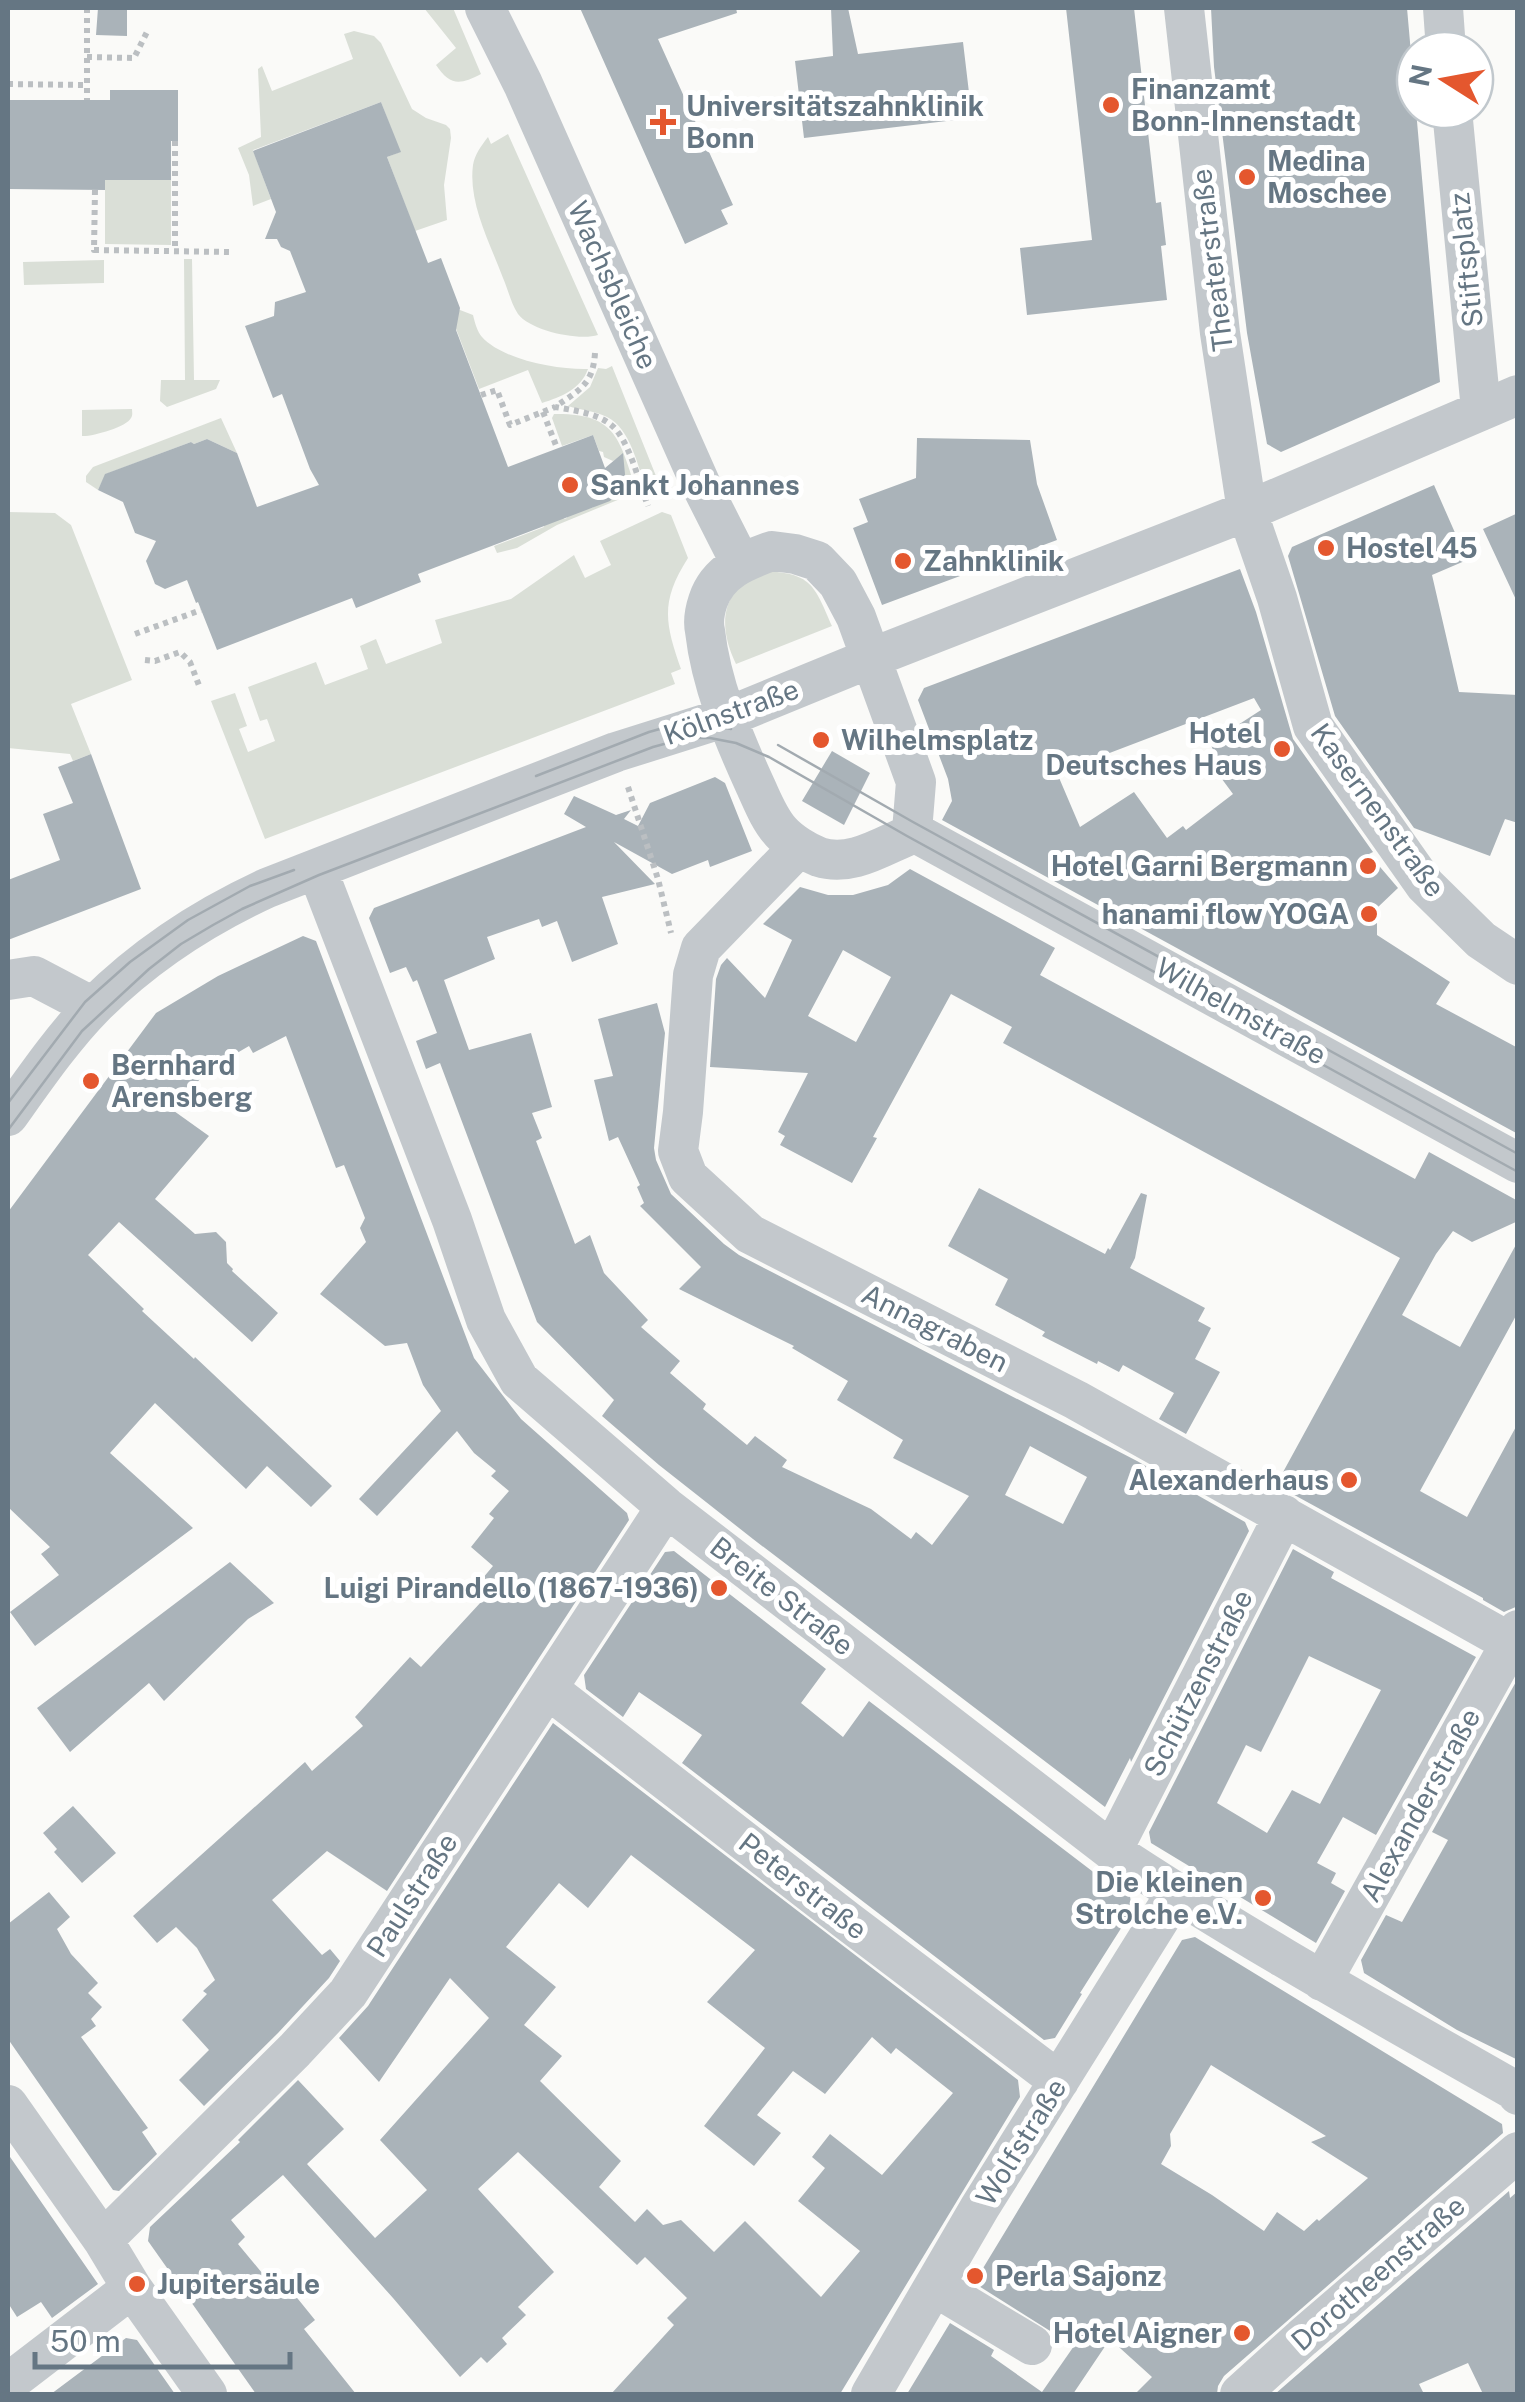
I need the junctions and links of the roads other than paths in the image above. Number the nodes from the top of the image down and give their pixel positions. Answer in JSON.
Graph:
{"nodes":[{"id":1,"x":486,"y":8,"type":"edge"},
{"id":2,"x":1184,"y":8,"type":"edge"},
{"id":3,"x":1455,"y":130,"type":"edge"},
{"id":4,"x":1499,"y":403,"type":"edge"},
{"id":5,"x":1247,"y":511,"type":"junction"},
{"id":6,"x":740,"y":562,"type":"junction"},
{"id":7,"x":871,"y":658,"type":"junction"},
{"id":8,"x":727,"y":717,"type":"junction"},
{"id":9,"x":912,"y":831,"type":"junction"},
{"id":10,"x":799,"y":847,"type":"junction"},
{"id":11,"x":317,"y":869,"type":"junction"},
{"id":12,"x":1518,"y":965,"type":"edge"},
{"id":13,"x":8,"y":980,"type":"edge"},
{"id":14,"x":93,"y":1007,"type":"junction"},
{"id":15,"x":8,"y":1116,"type":"edge"},
{"id":16,"x":1518,"y":1163,"type":"edge"},
{"id":17,"x":1265,"y":1496,"type":"junction"},
{"id":18,"x":666,"y":1506,"type":"junction"},
{"id":19,"x":1515,"y":1640,"type":"edge"},
{"id":20,"x":548,"y":1689,"type":"junction"},
{"id":21,"x":1112,"y":1851,"type":"junction"},
{"id":22,"x":1176,"y":1893,"type":"junction"},
{"id":23,"x":1322,"y":1981,"type":"junction"},
{"id":24,"x":1059,"y":2081,"type":"junction"},
{"id":25,"x":1518,"y":2095,"type":"edge"},
{"id":26,"x":8,"y":2105,"type":"edge"},
{"id":27,"x":1518,"y":2152,"type":"edge"},
{"id":28,"x":103,"y":2240,"type":"junction"},
{"id":29,"x":934,"y":2286,"type":"junction"},
{"id":30,"x":132,"y":2288,"type":"junction"},
{"id":31,"x":1032,"y":2345,"type":"dead end"},
{"id":32,"x":8,"y":2383,"type":"edge"},
{"id":33,"x":207,"y":2394,"type":"edge"},
{"id":34,"x":871,"y":2394,"type":"edge"},
{"id":35,"x":1240,"y":2394,"type":"edge"}],
"edges":[{"from":1,"to":6,"type":"street","name":"Wachsbleiche"},
{"from":2,"to":5,"type":"street","name":"Theaterstraße"},
{"from":3,"to":4,"type":"street","name":"Stiftsplatz"},
{"from":4,"to":5,"type":"street","name":"Kölnstraße"},
{"from":5,"to":7,"type":"street","name":"Kölnstraße"},
{"from":5,"to":12,"type":"street","name":"Kasernenstraße"},
{"from":6,"to":7,"type":"street"},
{"from":6,"to":8,"type":"street"},
{"from":7,"to":8,"type":"street","name":"Kölnstraße"},
{"from":7,"to":9,"type":"street"},
{"from":8,"to":10,"type":"street"},
{"from":8,"to":11,"type":"street","name":"Kölnstraße"},
{"from":9,"to":10,"type":"street"},
{"from":9,"to":16,"type":"street","name":"Wilhelmstraße"},
{"from":10,"to":17,"type":"street","name":"Annagraben"},
{"from":11,"to":14,"type":"street","name":"Kölnstraße"},
{"from":11,"to":18,"type":"street","name":"Breite Straße"},
{"from":13,"to":14,"type":"street"},
{"from":14,"to":15,"type":"street","name":"Kölnstraße"},
{"from":17,"to":19,"type":"street","name":"Annagraben"},
{"from":17,"to":21,"type":"street","name":"Schützenstraße"},
{"from":18,"to":20,"type":"street","name":"Paulstraße"},
{"from":18,"to":21,"type":"street","name":"Breite Straße"},
{"from":19,"to":23,"type":"street","name":"Alexanderstraße"},
{"from":20,"to":24,"type":"street","name":"Peterstraße"},
{"from":20,"to":28,"type":"street","name":"Paulstraße"},
{"from":21,"to":22,"type":"street","name":"Breite Straße"},
{"from":22,"to":23,"type":"street","name":"Breite Straße"},
{"from":22,"to":24,"type":"street","name":"Wolfstraße"},
{"from":23,"to":25,"type":"street","name":"Breite Straße"},
{"from":24,"to":29,"type":"street","name":"Wolfstraße"},
{"from":26,"to":28,"type":"street"},
{"from":27,"to":35,"type":"street","name":"Dorotheenstraße"},
{"from":28,"to":30,"type":"street"},
{"from":29,"to":31,"type":"street"},
{"from":29,"to":34,"type":"street","name":"Wolfstraße"},
{"from":30,"to":32,"type":"street"},
{"from":30,"to":33,"type":"street"}]}
